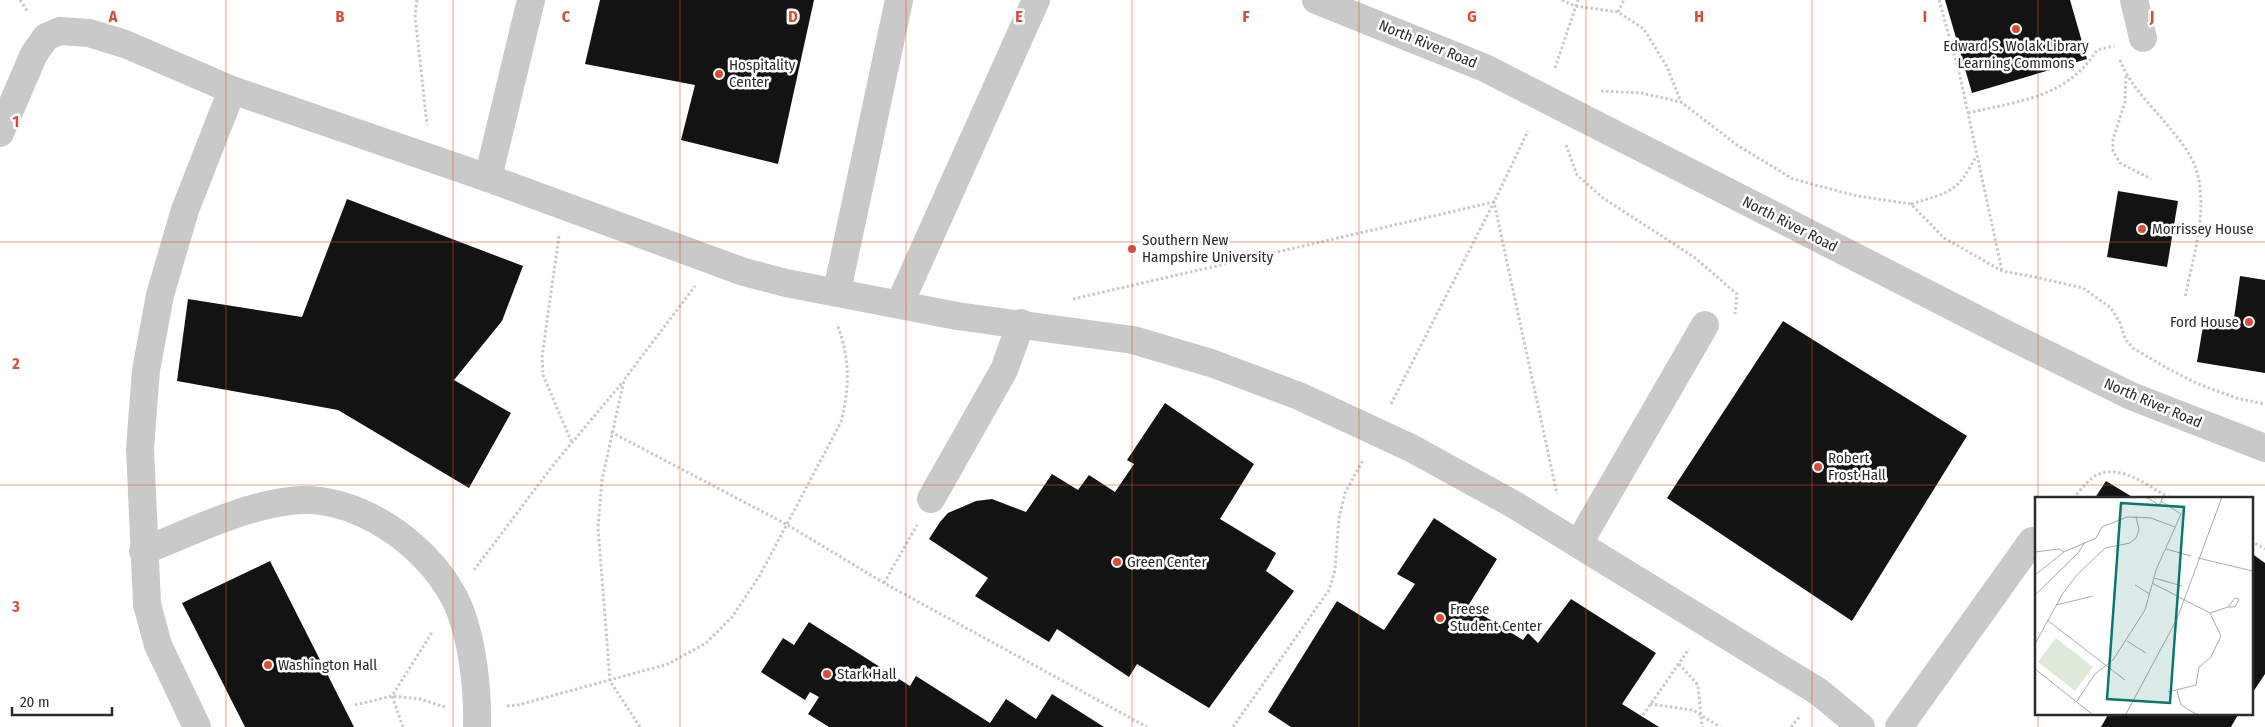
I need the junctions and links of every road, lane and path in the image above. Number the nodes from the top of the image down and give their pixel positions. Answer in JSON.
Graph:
{"nodes":[{"id":1,"x":417,"y":0,"type":"edge"},
{"id":2,"x":531,"y":0,"type":"edge"},
{"id":3,"x":899,"y":0,"type":"edge"},
{"id":4,"x":1036,"y":0,"type":"edge"},
{"id":5,"x":1316,"y":0,"type":"edge"},
{"id":6,"x":1562,"y":0,"type":"edge"},
{"id":7,"x":1578,"y":0,"type":"edge"},
{"id":8,"x":1624,"y":0,"type":"edge"},
{"id":9,"x":1938,"y":0,"type":"edge"},
{"id":10,"x":2134,"y":0,"type":"edge"},
{"id":11,"x":1575,"y":6,"type":"junction"},
{"id":12,"x":1618,"y":12,"type":"junction"},
{"id":13,"x":2143,"y":38,"type":"dead end"},
{"id":14,"x":2115,"y":46,"type":"dead end"},
{"id":15,"x":2097,"y":50,"type":"dead end"},
{"id":16,"x":1553,"y":71,"type":"dead end"},
{"id":17,"x":2126,"y":76,"type":"junction"},
{"id":18,"x":232,"y":90,"type":"junction"},
{"id":19,"x":1598,"y":91,"type":"dead end"},
{"id":20,"x":1681,"y":102,"type":"junction"},
{"id":21,"x":1968,"y":113,"type":"junction"},
{"id":22,"x":427,"y":128,"type":"dead end"},
{"id":23,"x":1528,"y":132,"type":"dead end"},
{"id":24,"x":0,"y":133,"type":"edge"},
{"id":25,"x":1562,"y":138,"type":"dead end"},
{"id":26,"x":1976,"y":156,"type":"junction"},
{"id":27,"x":488,"y":178,"type":"junction"},
{"id":28,"x":2151,"y":178,"type":"dead end"},
{"id":29,"x":1494,"y":202,"type":"junction"},
{"id":30,"x":1911,"y":204,"type":"junction"},
{"id":31,"x":560,"y":233,"type":"dead end"},
{"id":32,"x":713,"y":262,"type":"junction"},
{"id":33,"x":2002,"y":271,"type":"junction"},
{"id":34,"x":837,"y":291,"type":"junction"},
{"id":35,"x":2185,"y":297,"type":"dead end"},
{"id":36,"x":1072,"y":299,"type":"dead end"},
{"id":37,"x":900,"y":303,"type":"junction"},
{"id":38,"x":1734,"y":319,"type":"dead end"},
{"id":39,"x":1021,"y":323,"type":"junction"},
{"id":40,"x":1705,"y":325,"type":"dead end"},
{"id":41,"x":624,"y":380,"type":"junction"},
{"id":42,"x":2265,"y":404,"type":"edge"},
{"id":43,"x":1390,"y":405,"type":"dead end"},
{"id":44,"x":611,"y":432,"type":"junction"},
{"id":45,"x":572,"y":443,"type":"junction"},
{"id":46,"x":2265,"y":448,"type":"edge"},
{"id":47,"x":1366,"y":454,"type":"dead end"},
{"id":48,"x":2074,"y":497,"type":"edge"},
{"id":49,"x":2168,"y":497,"type":"edge"},
{"id":50,"x":1558,"y":498,"type":"dead end"},
{"id":51,"x":931,"y":499,"type":"joint"},
{"id":52,"x":786,"y":524,"type":"junction"},
{"id":53,"x":2032,"y":541,"type":"dead end"},
{"id":54,"x":2252,"y":542,"type":"edge"},
{"id":55,"x":1579,"y":543,"type":"junction"},
{"id":56,"x":2265,"y":549,"type":"edge"},
{"id":57,"x":143,"y":551,"type":"junction"},
{"id":58,"x":884,"y":583,"type":"junction"},
{"id":59,"x":454,"y":597,"type":"junction"},
{"id":60,"x":1708,"y":622,"type":"junction"},
{"id":61,"x":1679,"y":664,"type":"junction"},
{"id":62,"x":610,"y":681,"type":"junction"},
{"id":63,"x":392,"y":696,"type":"junction"},
{"id":64,"x":1650,"y":704,"type":"junction"},
{"id":65,"x":355,"y":705,"type":"dead end"},
{"id":66,"x":1700,"y":713,"type":"junction"},
{"id":67,"x":1643,"y":714,"type":"dead end"},
{"id":68,"x":477,"y":718,"type":"edge"},
{"id":69,"x":196,"y":727,"type":"edge"},
{"id":70,"x":403,"y":727,"type":"edge"},
{"id":71,"x":640,"y":727,"type":"edge"},
{"id":72,"x":1147,"y":727,"type":"edge"},
{"id":73,"x":1232,"y":727,"type":"edge"},
{"id":74,"x":1702,"y":727,"type":"edge"},
{"id":75,"x":1720,"y":727,"type":"edge"},
{"id":76,"x":1860,"y":727,"type":"edge"},
{"id":77,"x":1899,"y":727,"type":"edge"}],
"edges":[{"from":1,"to":22,"type":"path"},
{"from":2,"to":27,"type":"street"},
{"from":3,"to":34,"type":"street"},
{"from":4,"to":37,"type":"street"},
{"from":5,"to":46,"type":"street","name":"North River Road"},
{"from":6,"to":11,"type":"path"},
{"from":7,"to":11,"type":"path"},
{"from":8,"to":12,"type":"path"},
{"from":9,"to":21,"type":"path"},
{"from":10,"to":13,"type":"street"},
{"from":11,"to":12,"type":"path"},
{"from":11,"to":16,"type":"path"},
{"from":12,"to":20,"type":"path"},
{"from":14,"to":17,"type":"path"},
{"from":15,"to":21,"type":"path"},
{"from":17,"to":28,"type":"path"},
{"from":17,"to":35,"type":"path"},
{"from":18,"to":24,"type":"street"},
{"from":18,"to":27,"type":"street"},
{"from":18,"to":57,"type":"street"},
{"from":19,"to":20,"type":"path"},
{"from":20,"to":30,"type":"path"},
{"from":21,"to":26,"type":"path"},
{"from":23,"to":29,"type":"path"},
{"from":25,"to":38,"type":"path"},
{"from":26,"to":30,"type":"path"},
{"from":26,"to":33,"type":"path"},
{"from":27,"to":32,"type":"street"},
{"from":29,"to":36,"type":"path"},
{"from":29,"to":43,"type":"path"},
{"from":29,"to":50,"type":"path"},
{"from":30,"to":33,"type":"path"},
{"from":31,"to":45,"type":"path"},
{"from":32,"to":34,"type":"street"},
{"from":32,"to":41,"type":"path"},
{"from":33,"to":42,"type":"path"},
{"from":34,"to":37,"type":"street"},
{"from":34,"to":52,"type":"path"},
{"from":37,"to":39,"type":"street"},
{"from":39,"to":51,"type":"street"},
{"from":39,"to":55,"type":"street"},
{"from":40,"to":55,"type":"street"},
{"from":41,"to":44,"type":"path"},
{"from":41,"to":45,"type":"path"},
{"from":44,"to":52,"type":"path"},
{"from":44,"to":62,"type":"path"},
{"from":45,"to":59,"type":"path"},
{"from":47,"to":73,"type":"path"},
{"from":48,"to":49,"type":"path"},
{"from":51,"to":58,"type":"path"},
{"from":52,"to":58,"type":"path"},
{"from":52,"to":62,"type":"path"},
{"from":53,"to":77,"type":"street"},
{"from":54,"to":56,"type":"path"},
{"from":55,"to":60,"type":"street"},
{"from":57,"to":59,"type":"street"},
{"from":57,"to":69,"type":"street"},
{"from":58,"to":72,"type":"path"},
{"from":59,"to":63,"type":"path"},
{"from":59,"to":68,"type":"street"},
{"from":60,"to":61,"type":"path"},
{"from":60,"to":76,"type":"street"},
{"from":61,"to":64,"type":"path"},
{"from":61,"to":66,"type":"path"},
{"from":62,"to":68,"type":"path"},
{"from":62,"to":71,"type":"path"},
{"from":63,"to":65,"type":"path"},
{"from":63,"to":68,"type":"path"},
{"from":63,"to":70,"type":"path"},
{"from":64,"to":66,"type":"path"},
{"from":64,"to":67,"type":"path"},
{"from":66,"to":74,"type":"path"},
{"from":66,"to":75,"type":"path"}]}
